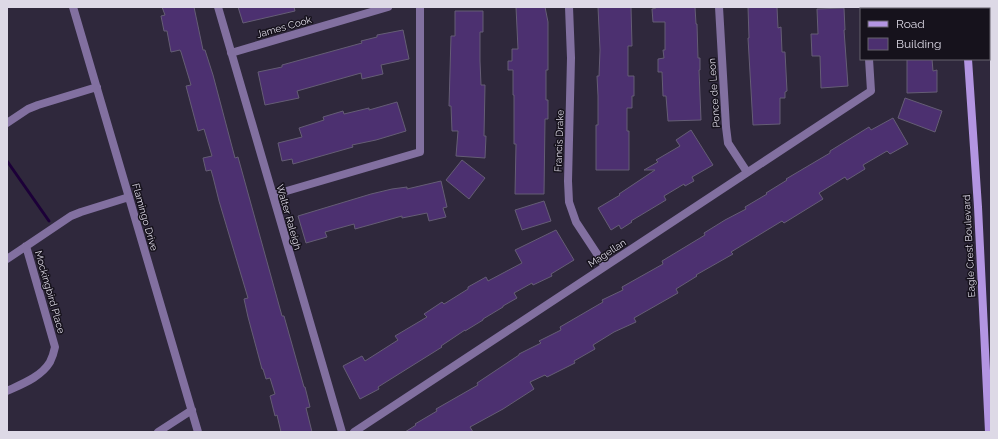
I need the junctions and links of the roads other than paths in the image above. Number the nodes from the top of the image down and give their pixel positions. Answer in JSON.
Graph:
{"nodes":[{"id":1,"x":73,"y":7,"type":"edge"},
{"id":2,"x":218,"y":7,"type":"edge"},
{"id":3,"x":388,"y":7,"type":"edge"},
{"id":4,"x":420,"y":7,"type":"edge"},
{"id":5,"x":569,"y":7,"type":"edge"},
{"id":6,"x":719,"y":7,"type":"edge"},
{"id":7,"x":231,"y":54,"type":"junction"},
{"id":8,"x":869,"y":60,"type":"edge"},
{"id":9,"x":968,"y":60,"type":"edge"},
{"id":10,"x":97,"y":87,"type":"junction"},
{"id":11,"x":7,"y":123,"type":"edge"},
{"id":12,"x":747,"y":172,"type":"junction"},
{"id":13,"x":273,"y":195,"type":"junction"},
{"id":14,"x":129,"y":198,"type":"junction"},
{"id":15,"x":26,"y":246,"type":"junction"},
{"id":16,"x":7,"y":259,"type":"edge"},
{"id":17,"x":605,"y":266,"type":"junction"},
{"id":18,"x":7,"y":391,"type":"edge"},
{"id":19,"x":192,"y":410,"type":"junction"},
{"id":20,"x":158,"y":432,"type":"edge"},
{"id":21,"x":198,"y":432,"type":"edge"},
{"id":22,"x":342,"y":432,"type":"edge"},
{"id":23,"x":354,"y":432,"type":"edge"},
{"id":24,"x":989,"y":432,"type":"edge"}],
"edges":[{"from":1,"to":10,"type":"street","name":"Flamingo Drive"},
{"from":2,"to":7,"type":"street","name":"Walter Raleigh"},
{"from":3,"to":7,"type":"street","name":"James Cook"},
{"from":4,"to":13,"type":"street"},
{"from":5,"to":17,"type":"street","name":"Francis Drake"},
{"from":6,"to":12,"type":"street","name":"Ponce de Leon"},
{"from":7,"to":13,"type":"street","name":"Walter Raleigh"},
{"from":8,"to":12,"type":"street","name":"Magellan"},
{"from":9,"to":24,"type":"main road","name":"Eagle Crest Boulevard"},
{"from":10,"to":11,"type":"street"},
{"from":10,"to":14,"type":"street","name":"Flamingo Drive"},
{"from":12,"to":17,"type":"street","name":"Magellan"},
{"from":13,"to":22,"type":"street","name":"Walter Raleigh"},
{"from":14,"to":15,"type":"street"},
{"from":14,"to":19,"type":"street","name":"Flamingo Drive"},
{"from":15,"to":16,"type":"street"},
{"from":15,"to":18,"type":"street","name":"Mockingbird Place"},
{"from":17,"to":23,"type":"street","name":"Magellan"},
{"from":19,"to":20,"type":"street"},
{"from":19,"to":21,"type":"street","name":"Flamingo Drive"}]}
